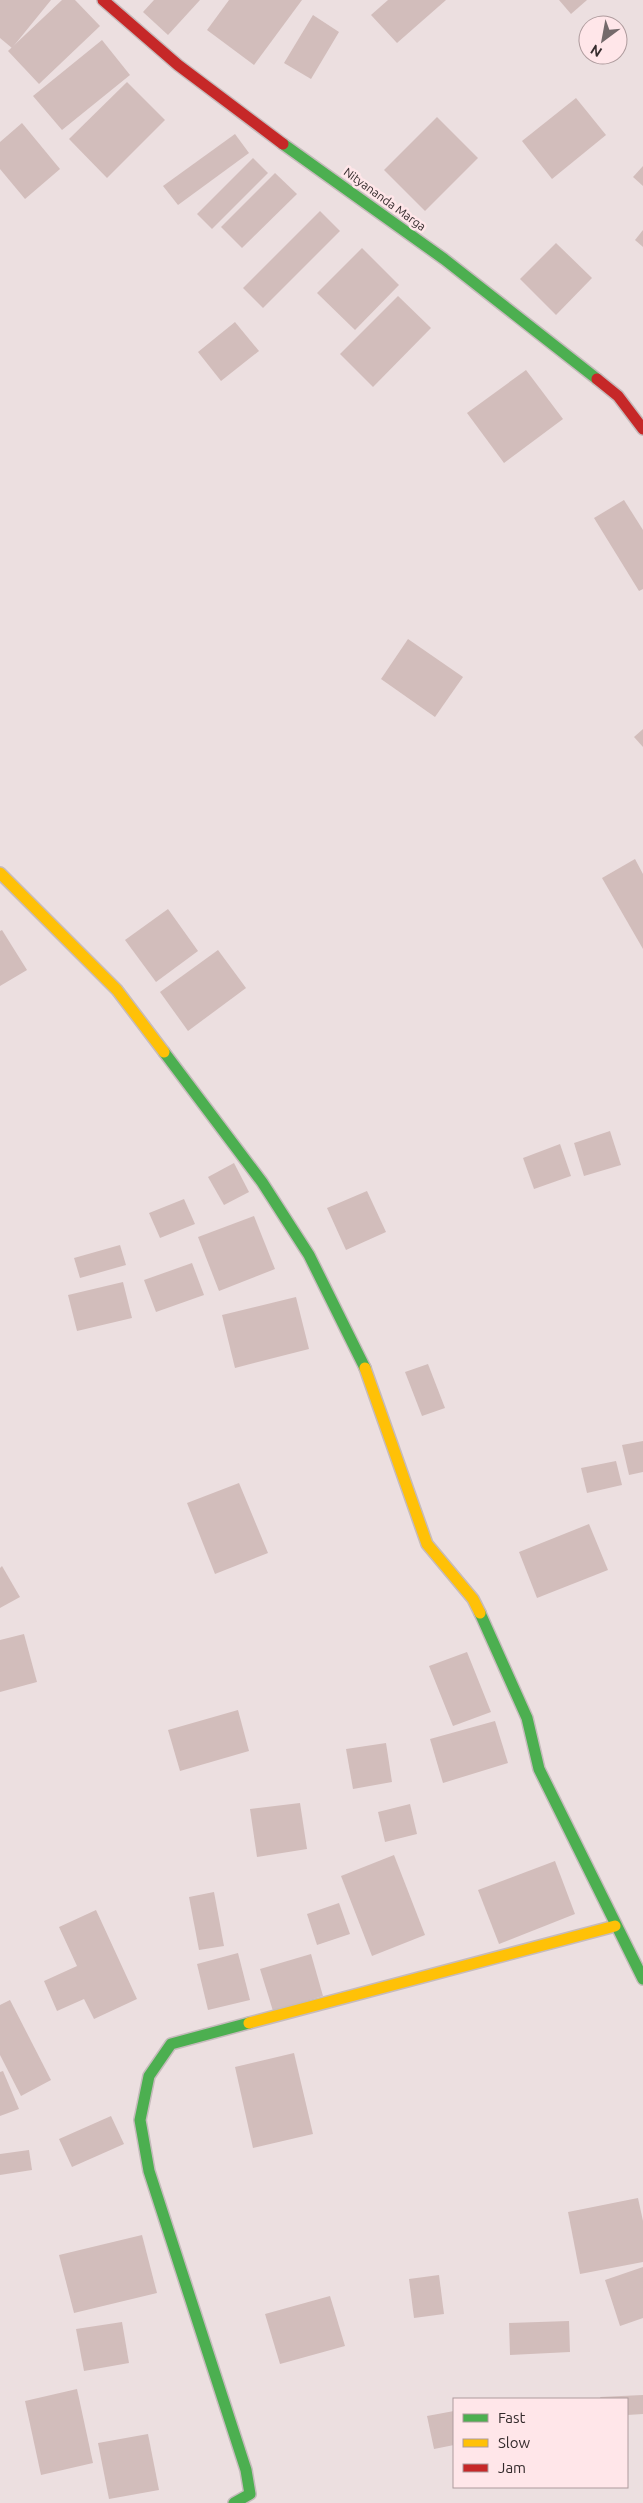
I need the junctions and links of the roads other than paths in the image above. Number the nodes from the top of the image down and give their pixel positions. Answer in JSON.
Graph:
{"nodes":[{"id":1,"x":103,"y":0,"type":"edge"},
{"id":2,"x":643,"y":429,"type":"edge"},
{"id":3,"x":0,"y":873,"type":"edge"},
{"id":4,"x":615,"y":1926,"type":"junction"},
{"id":5,"x":643,"y":1979,"type":"edge"},
{"id":6,"x":234,"y":2503,"type":"edge"}],
"edges":[{"from":1,"to":2,"type":"street","name":"Nityananda Marga"},
{"from":3,"to":4,"type":"street"},
{"from":4,"to":5,"type":"street"},
{"from":4,"to":6,"type":"street"}]}
